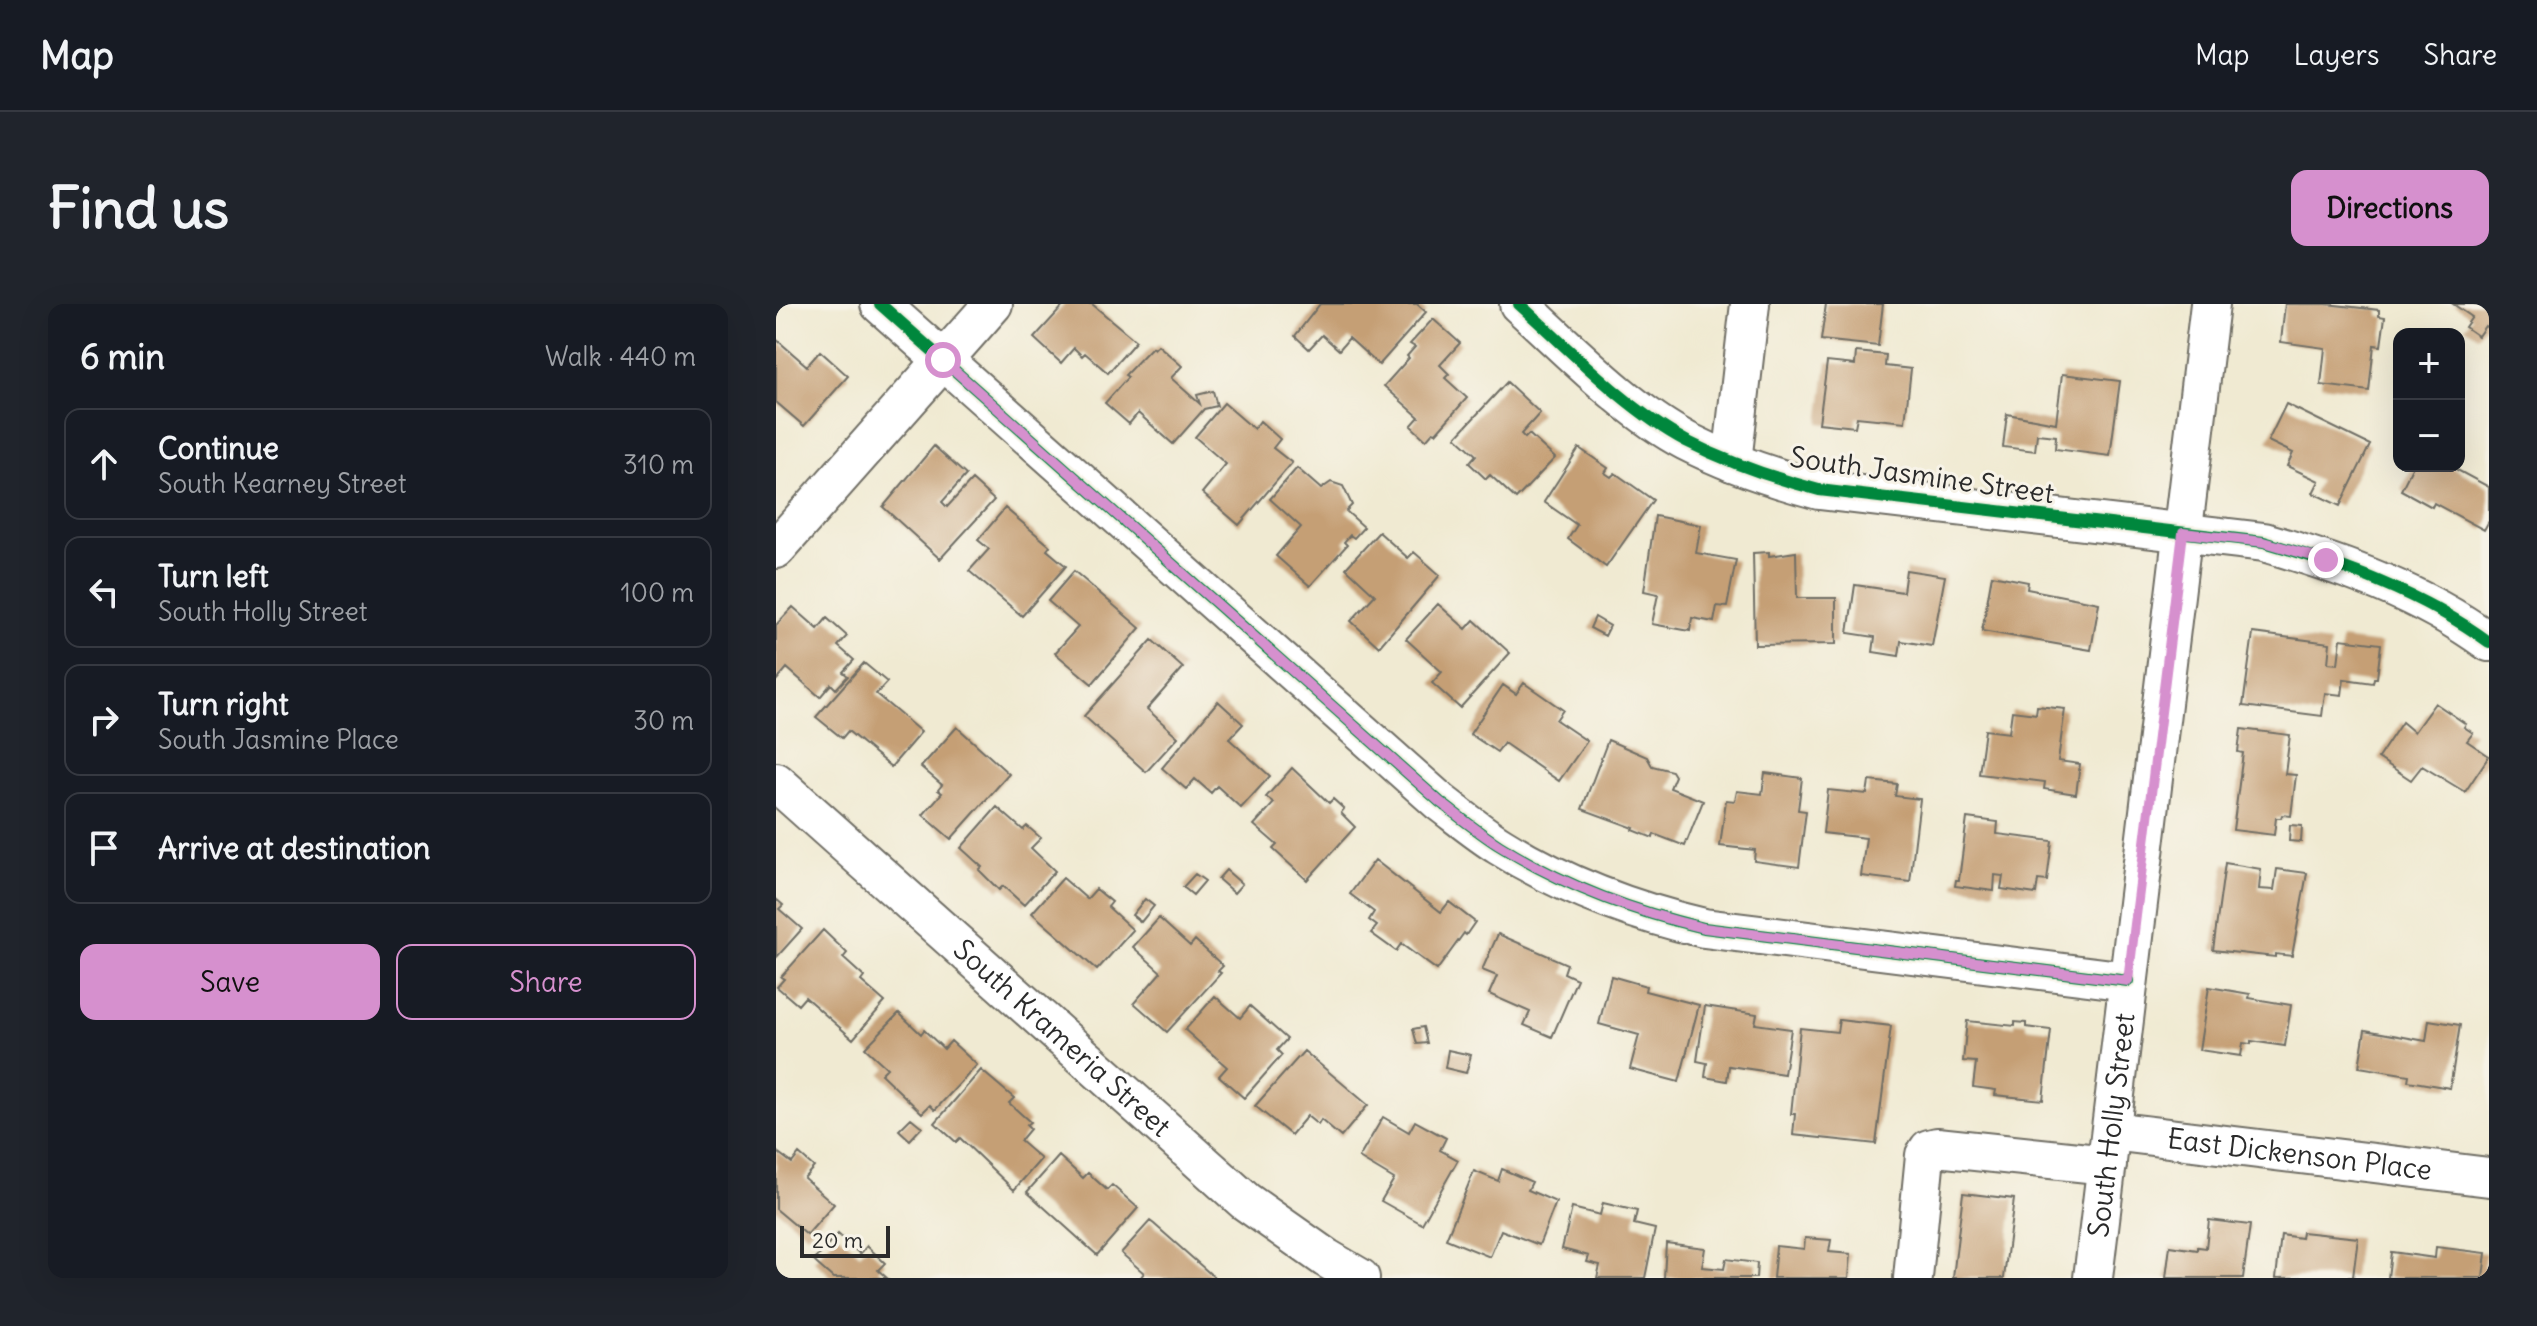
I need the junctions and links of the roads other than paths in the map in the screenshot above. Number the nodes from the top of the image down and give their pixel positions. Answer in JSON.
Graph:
{"nodes":[{"id":1,"x":880,"y":304,"type":"edge"},
{"id":2,"x":993,"y":304,"type":"edge"},
{"id":3,"x":1519,"y":304,"type":"edge"},
{"id":4,"x":1750,"y":304,"type":"edge"},
{"id":5,"x":2210,"y":304,"type":"edge"},
{"id":6,"x":943,"y":360,"type":"junction"},
{"id":7,"x":1732,"y":462,"type":"junction"},
{"id":8,"x":2183,"y":533,"type":"junction"},
{"id":9,"x":776,"y":549,"type":"edge"},
{"id":10,"x":2489,"y":642,"type":"edge"},
{"id":11,"x":776,"y":782,"type":"edge"},
{"id":12,"x":2128,"y":981,"type":"junction"},
{"id":13,"x":2109,"y":1148,"type":"junction"},
{"id":14,"x":2489,"y":1177,"type":"edge"},
{"id":15,"x":1360,"y":1278,"type":"edge"},
{"id":16,"x":1913,"y":1278,"type":"edge"},
{"id":17,"x":2093,"y":1278,"type":"edge"}],
"edges":[{"from":1,"to":6,"type":"street"},
{"from":2,"to":6,"type":"street"},
{"from":3,"to":7,"type":"street","name":"South Jasmine Street"},
{"from":4,"to":7,"type":"street"},
{"from":5,"to":8,"type":"street","name":"South Holly Street"},
{"from":6,"to":9,"type":"street"},
{"from":6,"to":12,"type":"street"},
{"from":7,"to":8,"type":"street","name":"South Jasmine Street"},
{"from":8,"to":10,"type":"street","name":"South Jasmine Street"},
{"from":8,"to":12,"type":"street","name":"South Holly Street"},
{"from":11,"to":15,"type":"street","name":"South Krameria Street"},
{"from":12,"to":13,"type":"street","name":"South Holly Street"},
{"from":13,"to":14,"type":"street","name":"East Dickenson Place"},
{"from":13,"to":16,"type":"street","name":"East Dickenson Place"},
{"from":13,"to":17,"type":"street","name":"South Holly Street"}]}
